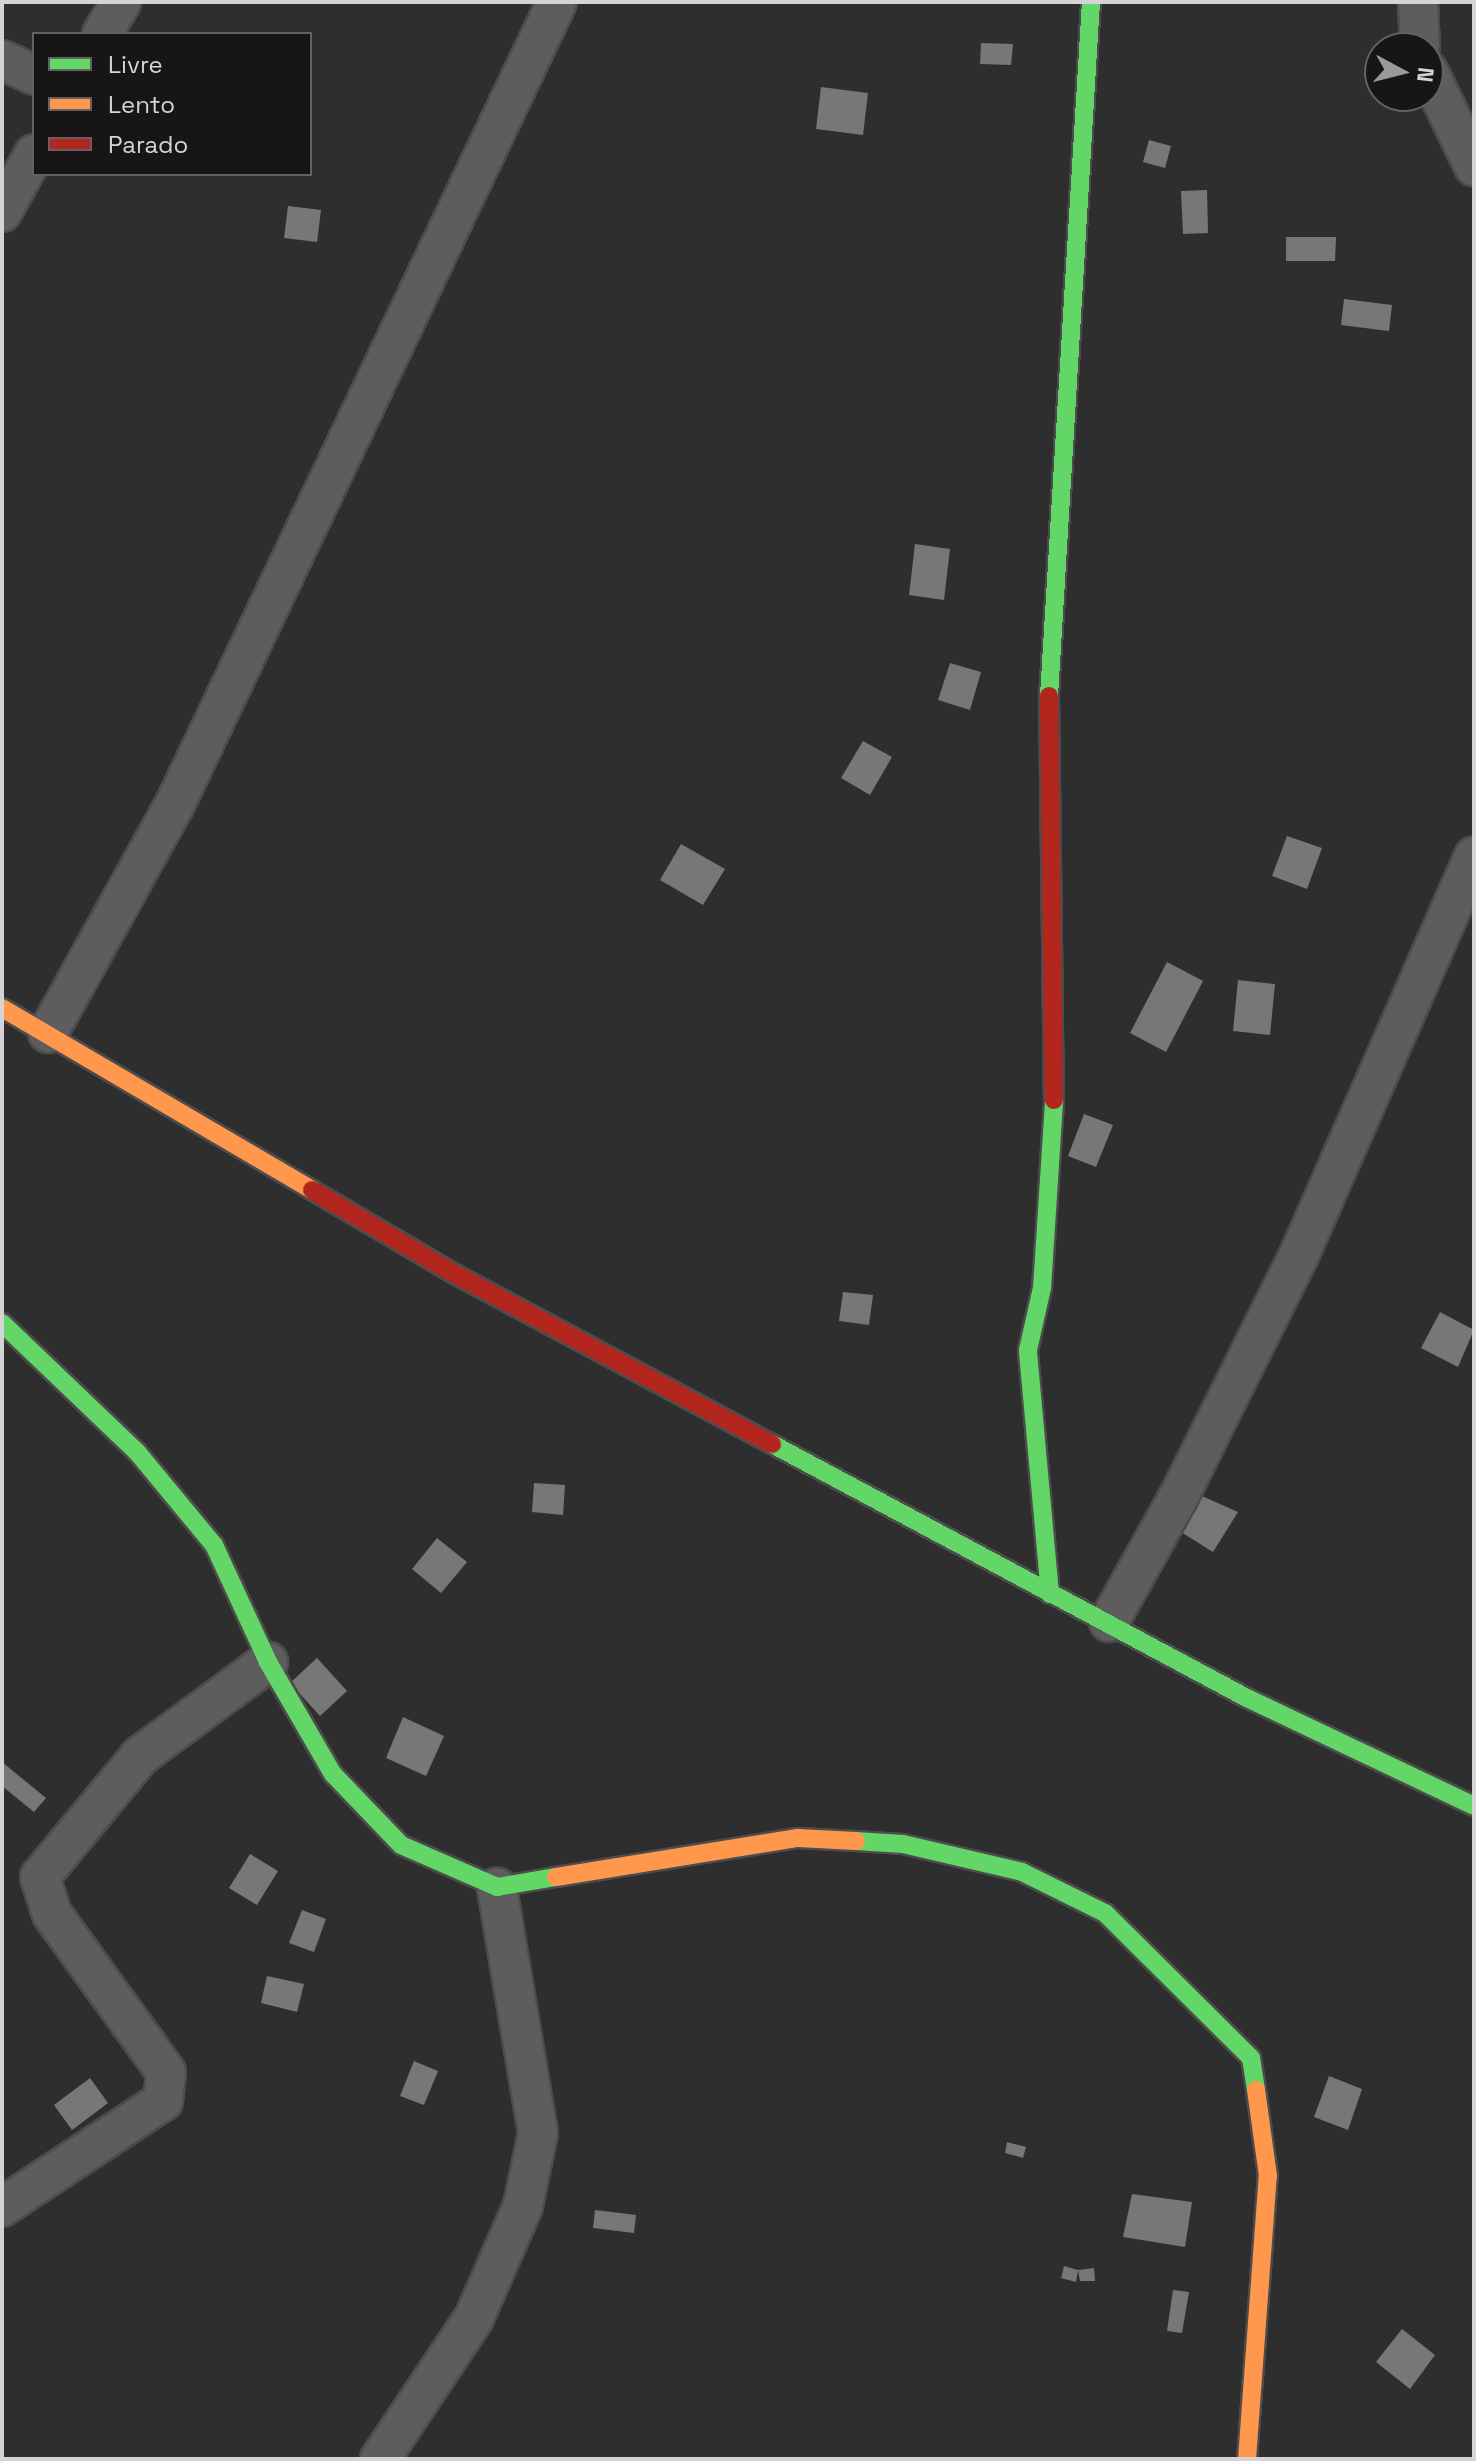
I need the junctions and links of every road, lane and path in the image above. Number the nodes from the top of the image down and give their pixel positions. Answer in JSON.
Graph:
{"nodes":[{"id":1,"x":121,"y":2,"type":"edge"},
{"id":2,"x":557,"y":2,"type":"edge"},
{"id":3,"x":1091,"y":2,"type":"edge"},
{"id":4,"x":1418,"y":2,"type":"edge"},
{"id":5,"x":103,"y":32,"type":"edge"},
{"id":6,"x":1419,"y":32,"type":"edge"},
{"id":7,"x":2,"y":60,"type":"edge"},
{"id":8,"x":32,"y":74,"type":"edge"},
{"id":9,"x":1444,"y":104,"type":"edge"},
{"id":10,"x":32,"y":158,"type":"edge"},
{"id":11,"x":1474,"y":166,"type":"edge"},
{"id":12,"x":2,"y":212,"type":"edge"},
{"id":13,"x":1474,"y":856,"type":"edge"},
{"id":14,"x":2,"y":1008,"type":"edge"},
{"id":15,"x":48,"y":1033,"type":"junction"},
{"id":16,"x":2,"y":1323,"type":"edge"},
{"id":17,"x":1050,"y":1594,"type":"junction"},
{"id":18,"x":1109,"y":1622,"type":"junction"},
{"id":19,"x":268,"y":1662,"type":"junction"},
{"id":20,"x":1474,"y":1806,"type":"edge"},
{"id":21,"x":497,"y":1887,"type":"junction"},
{"id":22,"x":2,"y":2207,"type":"edge"},
{"id":23,"x":380,"y":2459,"type":"edge"},
{"id":24,"x":1247,"y":2459,"type":"edge"}],
"edges":[{"from":1,"to":5,"type":"street"},
{"from":2,"to":15,"type":"street"},
{"from":3,"to":17,"type":"street"},
{"from":4,"to":6,"type":"street"},
{"from":7,"to":8,"type":"street"},
{"from":9,"to":11,"type":"street"},
{"from":10,"to":12,"type":"street"},
{"from":13,"to":18,"type":"street"},
{"from":14,"to":15,"type":"street"},
{"from":15,"to":17,"type":"street"},
{"from":16,"to":19,"type":"street"},
{"from":17,"to":18,"type":"street"},
{"from":18,"to":20,"type":"street"},
{"from":19,"to":21,"type":"street"},
{"from":19,"to":22,"type":"street"},
{"from":21,"to":23,"type":"street"},
{"from":21,"to":24,"type":"street"}]}
